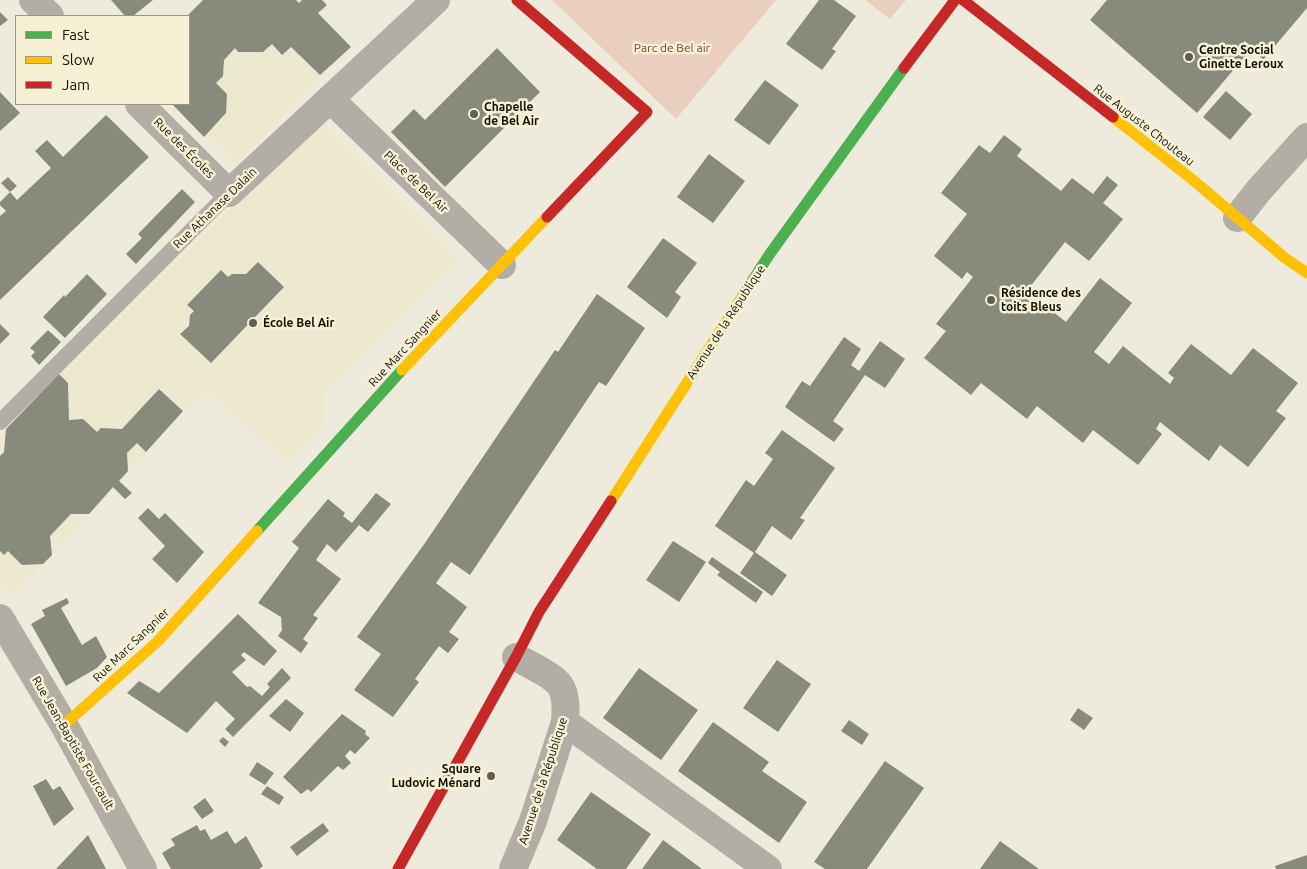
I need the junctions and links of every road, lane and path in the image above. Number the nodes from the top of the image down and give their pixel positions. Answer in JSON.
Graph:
{"nodes":[{"id":1,"x":34,"y":0,"type":"edge"},
{"id":2,"x":436,"y":0,"type":"edge"},
{"id":3,"x":517,"y":0,"type":"edge"},
{"id":4,"x":955,"y":0,"type":"edge"},
{"id":5,"x":963,"y":0,"type":"edge"},
{"id":6,"x":49,"y":15,"type":"edge"},
{"id":7,"x":330,"y":99,"type":"junction"},
{"id":8,"x":140,"y":105,"type":"edge"},
{"id":9,"x":1307,"y":137,"type":"edge"},
{"id":10,"x":229,"y":193,"type":"junction"},
{"id":11,"x":1237,"y":218,"type":"junction"},
{"id":12,"x":502,"y":265,"type":"junction"},
{"id":13,"x":1307,"y":273,"type":"edge"},
{"id":14,"x":0,"y":422,"type":"edge"},
{"id":15,"x":0,"y":618,"type":"edge"},
{"id":16,"x":516,"y":657,"type":"junction"},
{"id":17,"x":565,"y":722,"type":"junction"},
{"id":18,"x":64,"y":725,"type":"junction"},
{"id":19,"x":143,"y":869,"type":"edge"},
{"id":20,"x":398,"y":869,"type":"edge"},
{"id":21,"x":513,"y":869,"type":"edge"},
{"id":22,"x":768,"y":869,"type":"edge"}],
"edges":[{"from":1,"to":6,"type":"street"},
{"from":2,"to":7,"type":"street","name":"Rue Athanase Dalain"},
{"from":3,"to":12,"type":"street","name":"Rue Marc Sangnier"},
{"from":4,"to":16,"type":"street","name":"Avenue de la République"},
{"from":5,"to":11,"type":"street","name":"Rue Auguste Chouteau"},
{"from":7,"to":10,"type":"street","name":"Rue Athanase Dalain"},
{"from":7,"to":12,"type":"street","name":"Place de Bel Air"},
{"from":8,"to":10,"type":"street","name":"Rue des Écoles"},
{"from":9,"to":11,"type":"street"},
{"from":10,"to":14,"type":"lane","name":"Rue Athanase Dalain"},
{"from":11,"to":13,"type":"street","name":"Rue Auguste Chouteau"},
{"from":12,"to":18,"type":"street","name":"Rue Marc Sangnier"},
{"from":15,"to":18,"type":"street","name":"Rue Jean-Baptiste Fourcault"},
{"from":16,"to":17,"type":"street","name":"Avenue de la République"},
{"from":16,"to":20,"type":"street","name":"Avenue de la République"},
{"from":17,"to":21,"type":"street","name":"Avenue de la République"},
{"from":17,"to":22,"type":"street"},
{"from":18,"to":19,"type":"street","name":"Rue Jean-Baptiste Fourcault"}]}
